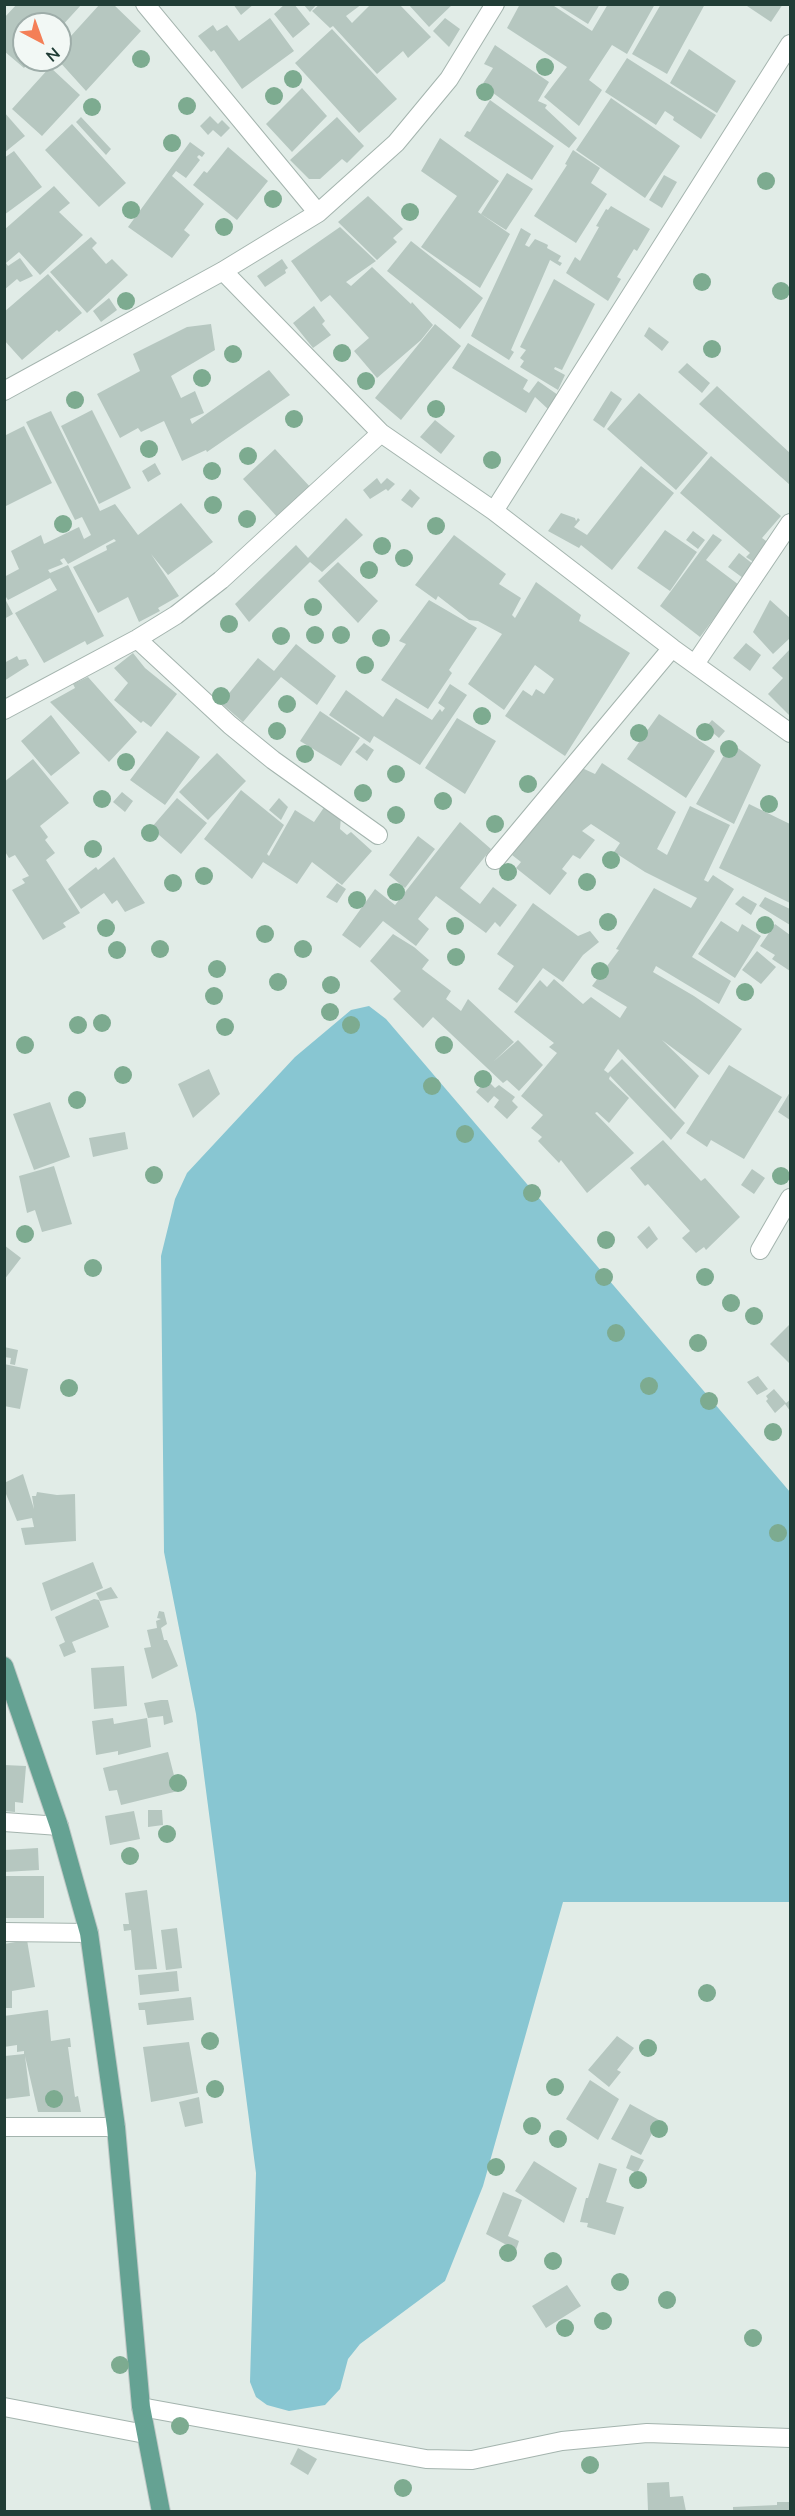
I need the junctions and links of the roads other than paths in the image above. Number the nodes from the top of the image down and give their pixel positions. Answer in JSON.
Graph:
{"nodes":[{"id":1,"x":145,"y":4,"type":"edge"},
{"id":2,"x":495,"y":4,"type":"edge"},
{"id":3,"x":790,"y":44,"type":"edge"},
{"id":4,"x":318,"y":213,"type":"junction"},
{"id":5,"x":223,"y":271,"type":"junction"},
{"id":6,"x":4,"y":391,"type":"edge"},
{"id":7,"x":381,"y":433,"type":"junction"},
{"id":8,"x":494,"y":511,"type":"junction"},
{"id":9,"x":790,"y":523,"type":"edge"},
{"id":10,"x":137,"y":639,"type":"junction"},
{"id":11,"x":672,"y":648,"type":"junction"},
{"id":12,"x":695,"y":664,"type":"junction"},
{"id":13,"x":4,"y":710,"type":"edge"},
{"id":14,"x":790,"y":733,"type":"edge"},
{"id":15,"x":378,"y":835,"type":"dead end"},
{"id":16,"x":495,"y":860,"type":"dead end"},
{"id":17,"x":790,"y":1198,"type":"edge"},
{"id":18,"x":760,"y":1250,"type":"dead end"},
{"id":19,"x":4,"y":1666,"type":"edge"},
{"id":20,"x":4,"y":1822,"type":"edge"},
{"id":21,"x":59,"y":1826,"type":"junction"},
{"id":22,"x":4,"y":1932,"type":"edge"},
{"id":23,"x":88,"y":1933,"type":"junction"},
{"id":24,"x":4,"y":2127,"type":"edge"},
{"id":25,"x":116,"y":2127,"type":"junction"},
{"id":26,"x":4,"y":2407,"type":"edge"},
{"id":27,"x":141,"y":2407,"type":"junction"},
{"id":28,"x":145,"y":2434,"type":"junction"},
{"id":29,"x":790,"y":2438,"type":"edge"},
{"id":30,"x":161,"y":2511,"type":"edge"}],
"edges":[{"from":1,"to":4,"type":"street"},
{"from":2,"to":4,"type":"street"},
{"from":3,"to":8,"type":"street"},
{"from":4,"to":5,"type":"street"},
{"from":5,"to":6,"type":"street"},
{"from":5,"to":7,"type":"street"},
{"from":7,"to":8,"type":"street"},
{"from":7,"to":10,"type":"street"},
{"from":8,"to":11,"type":"street"},
{"from":9,"to":12,"type":"street"},
{"from":10,"to":13,"type":"street"},
{"from":10,"to":15,"type":"street"},
{"from":11,"to":12,"type":"street"},
{"from":11,"to":16,"type":"street"},
{"from":12,"to":14,"type":"street"},
{"from":17,"to":18,"type":"street"},
{"from":19,"to":21,"type":"main road"},
{"from":20,"to":21,"type":"street"},
{"from":21,"to":23,"type":"main road"},
{"from":22,"to":23,"type":"street"},
{"from":23,"to":25,"type":"main road"},
{"from":24,"to":25,"type":"street"},
{"from":25,"to":27,"type":"main road"},
{"from":26,"to":28,"type":"street"},
{"from":27,"to":28,"type":"main road"},
{"from":27,"to":29,"type":"street"},
{"from":28,"to":30,"type":"main road"}]}
